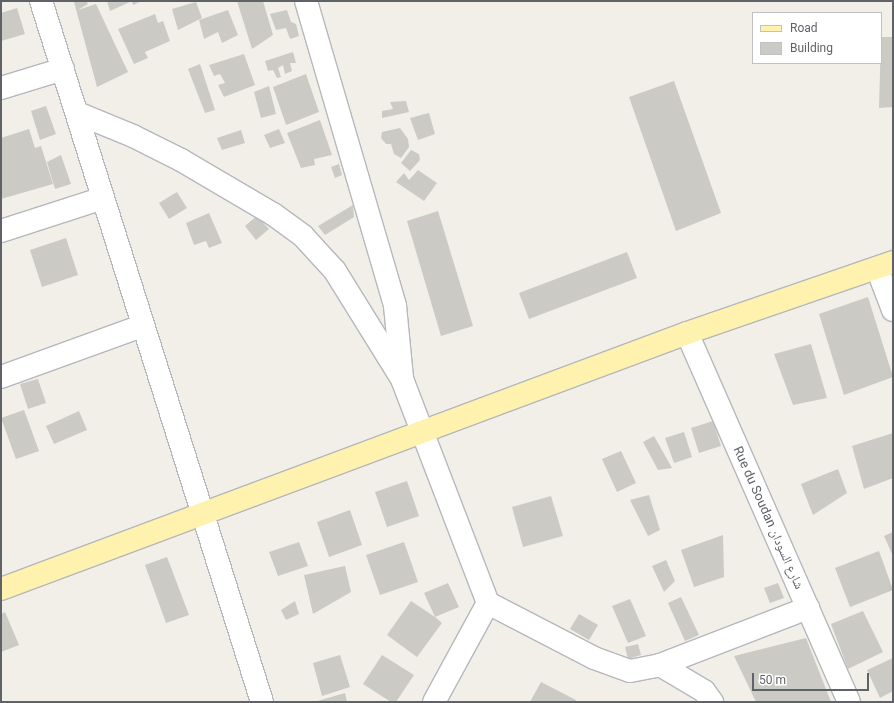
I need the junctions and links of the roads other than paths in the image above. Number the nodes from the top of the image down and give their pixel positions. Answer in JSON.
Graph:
{"nodes":[{"id":1,"x":42,"y":1,"type":"edge"},
{"id":2,"x":306,"y":1,"type":"edge"},
{"id":3,"x":63,"y":69,"type":"junction"},
{"id":4,"x":1,"y":88,"type":"edge"},
{"id":5,"x":77,"y":113,"type":"junction"},
{"id":6,"x":103,"y":198,"type":"junction"},
{"id":7,"x":1,"y":231,"type":"edge"},
{"id":8,"x":885,"y":265,"type":"edge"},
{"id":9,"x":893,"y":310,"type":"edge"},
{"id":10,"x":142,"y":326,"type":"junction"},
{"id":11,"x":687,"y":334,"type":"junction"},
{"id":12,"x":1,"y":377,"type":"edge"},
{"id":13,"x":402,"y":379,"type":"junction"},
{"id":14,"x":423,"y":432,"type":"junction"},
{"id":15,"x":203,"y":514,"type":"junction"},
{"id":16,"x":1,"y":589,"type":"edge"},
{"id":17,"x":488,"y":603,"type":"junction"},
{"id":18,"x":808,"y":608,"type":"junction"},
{"id":19,"x":660,"y":665,"type":"junction"},
{"id":20,"x":262,"y":702,"type":"edge"},
{"id":21,"x":434,"y":702,"type":"edge"},
{"id":22,"x":712,"y":702,"type":"edge"},
{"id":23,"x":849,"y":702,"type":"edge"}],
"edges":[{"from":1,"to":3,"type":"street"},
{"from":2,"to":13,"type":"street"},
{"from":3,"to":4,"type":"street"},
{"from":3,"to":5,"type":"street"},
{"from":5,"to":6,"type":"street"},
{"from":5,"to":13,"type":"street"},
{"from":6,"to":7,"type":"street"},
{"from":6,"to":10,"type":"street"},
{"from":8,"to":9,"type":"street"},
{"from":8,"to":11,"type":"main road"},
{"from":10,"to":12,"type":"street"},
{"from":10,"to":15,"type":"street"},
{"from":11,"to":14,"type":"main road"},
{"from":11,"to":18,"type":"street","name":"Rue du Soudan شارع السودان"},
{"from":13,"to":14,"type":"street"},
{"from":14,"to":15,"type":"main road"},
{"from":14,"to":17,"type":"street"},
{"from":15,"to":16,"type":"main road"},
{"from":15,"to":20,"type":"street"},
{"from":17,"to":19,"type":"street"},
{"from":17,"to":21,"type":"street"},
{"from":18,"to":19,"type":"street"},
{"from":18,"to":23,"type":"street","name":"Rue du Soudan شارع السودان"},
{"from":19,"to":22,"type":"street"}]}
